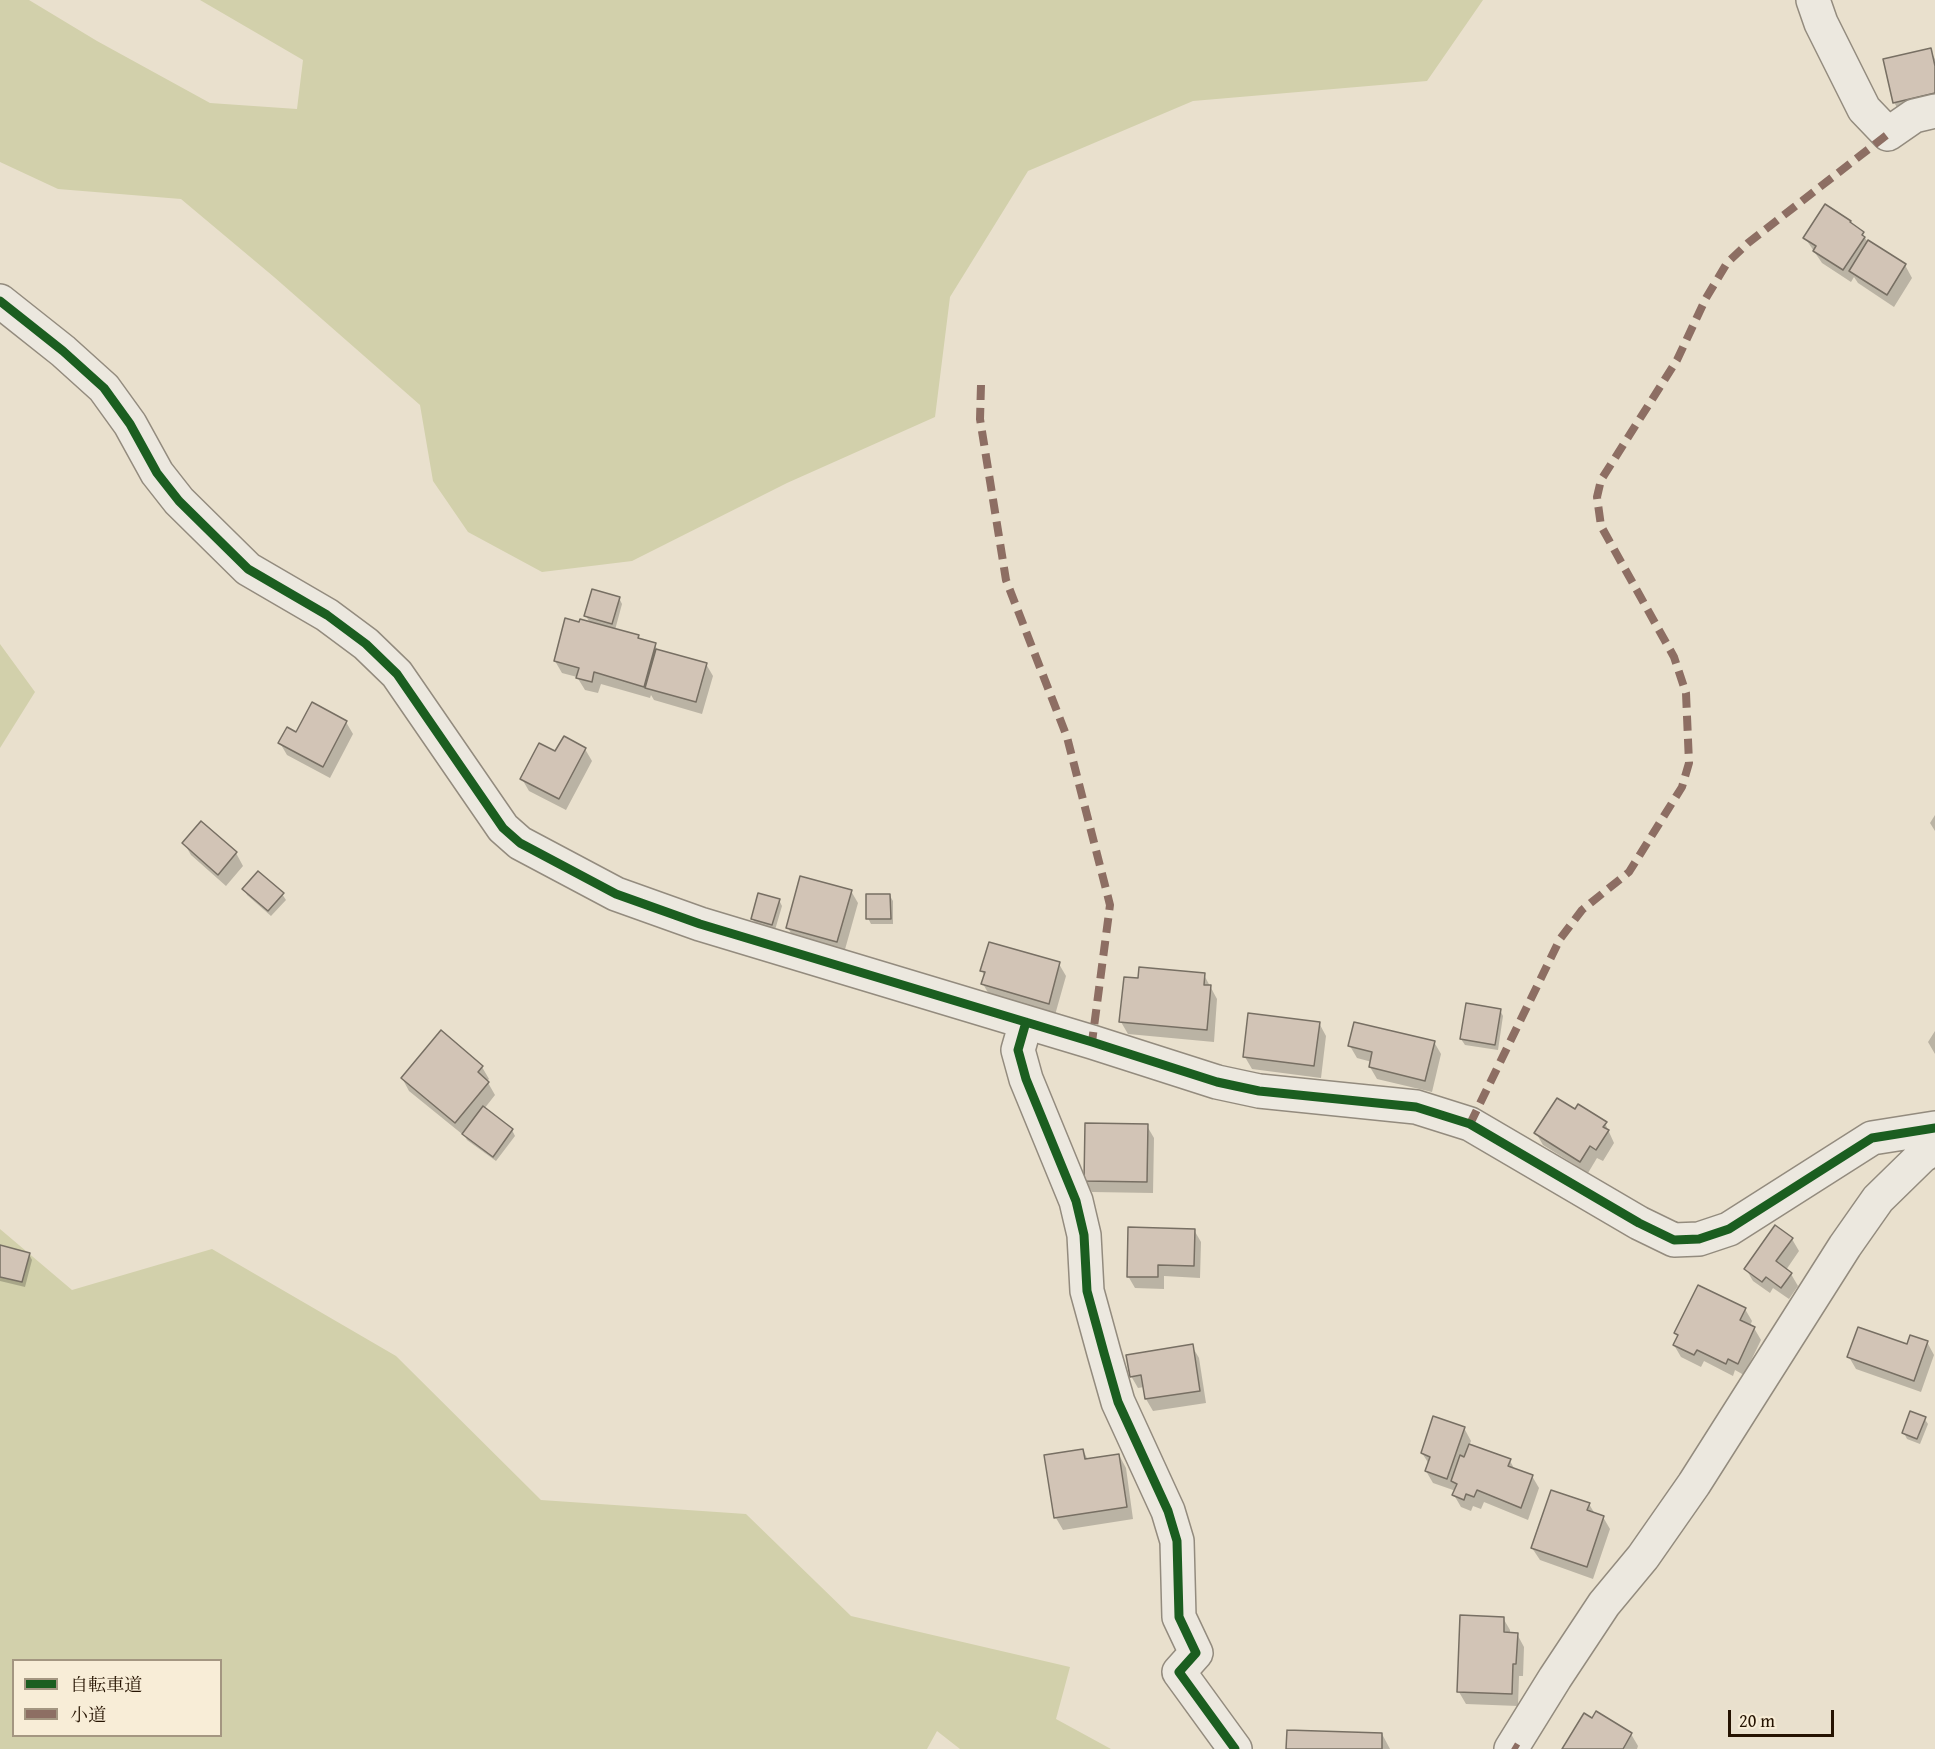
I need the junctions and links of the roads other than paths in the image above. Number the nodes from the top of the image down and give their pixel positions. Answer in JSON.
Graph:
{"nodes":[{"id":1,"x":1813,"y":0,"type":"edge"},
{"id":2,"x":1935,"y":111,"type":"edge"},
{"id":3,"x":0,"y":301,"type":"edge"},
{"id":4,"x":1026,"y":1022,"type":"junction"},
{"id":5,"x":1935,"y":1128,"type":"edge"},
{"id":6,"x":1935,"y":1148,"type":"edge"},
{"id":7,"x":1235,"y":1749,"type":"edge"},
{"id":8,"x":1511,"y":1749,"type":"edge"}],
"edges":[{"from":1,"to":2,"type":"street"},
{"from":3,"to":4,"type":"street"},
{"from":4,"to":5,"type":"street"},
{"from":4,"to":7,"type":"street"},
{"from":6,"to":8,"type":"street"}]}
